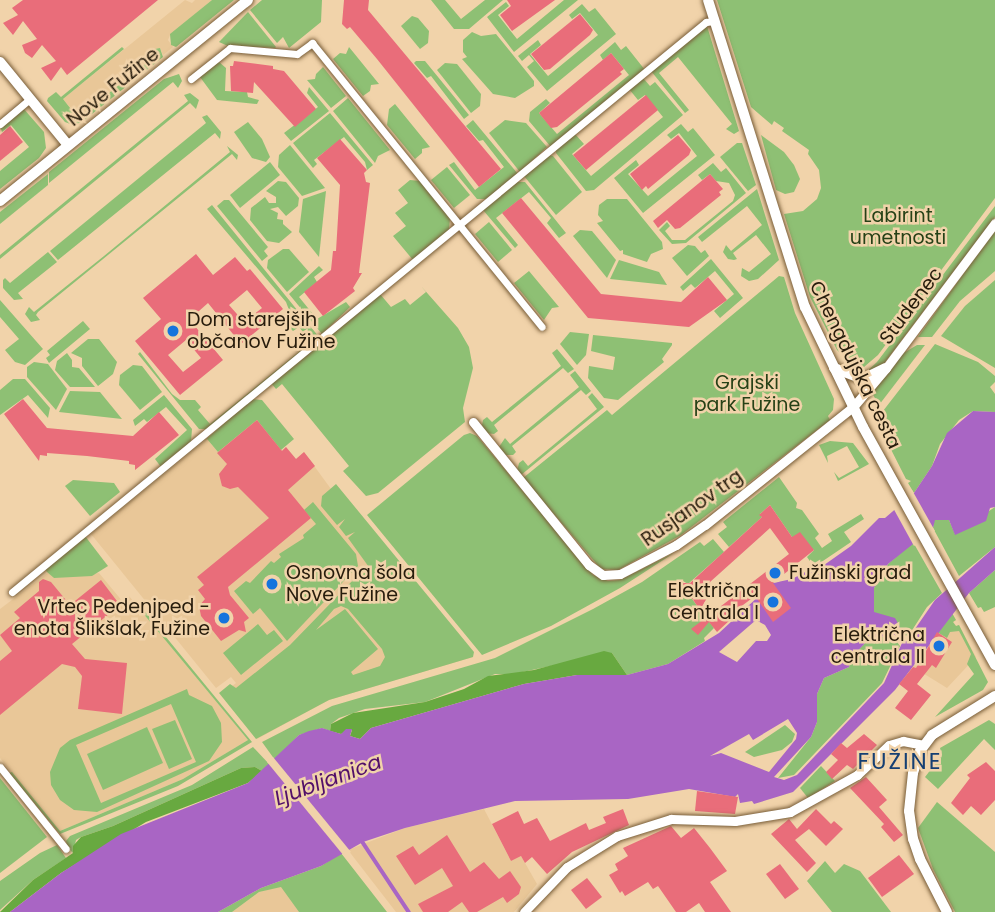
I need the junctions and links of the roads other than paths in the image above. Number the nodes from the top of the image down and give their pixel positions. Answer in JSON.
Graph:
{"nodes":[{"id":1,"x":248,"y":0,"type":"edge"},
{"id":2,"x":708,"y":0,"type":"edge"},
{"id":3,"x":714,"y":20,"type":"junction"},
{"id":4,"x":0,"y":62,"type":"edge"},
{"id":5,"x":191,"y":79,"type":"dead end"},
{"id":6,"x":30,"y":99,"type":"junction"},
{"id":7,"x":0,"y":124,"type":"edge"},
{"id":8,"x":68,"y":145,"type":"junction"},
{"id":9,"x":0,"y":201,"type":"edge"},
{"id":10,"x":995,"y":223,"type":"edge"},
{"id":11,"x":459,"y":225,"type":"junction"},
{"id":12,"x":542,"y":327,"type":"dead end"},
{"id":13,"x":834,"y":368,"type":"junction"},
{"id":14,"x":886,"y":368,"type":"junction"},
{"id":15,"x":853,"y":407,"type":"junction"},
{"id":16,"x":473,"y":422,"type":"dead end"},
{"id":17,"x":12,"y":592,"type":"dead end"},
{"id":18,"x":995,"y":665,"type":"edge"},
{"id":19,"x":995,"y":696,"type":"edge"},
{"id":20,"x":923,"y":745,"type":"junction"},
{"id":21,"x":0,"y":766,"type":"edge"},
{"id":22,"x":66,"y":849,"type":"dead end"},
{"id":23,"x":524,"y":912,"type":"edge"},
{"id":24,"x":947,"y":912,"type":"edge"}],
"edges":[{"from":1,"to":8,"type":"street","name":"Nove Fužine"},
{"from":2,"to":3,"type":"street","name":"Chengdujska cesta"},
{"from":3,"to":11,"type":"street"},
{"from":3,"to":13,"type":"street","name":"Chengdujska cesta"},
{"from":4,"to":6,"type":"street"},
{"from":5,"to":11,"type":"street"},
{"from":6,"to":7,"type":"street"},
{"from":6,"to":8,"type":"street"},
{"from":8,"to":9,"type":"street","name":"Nove Fužine"},
{"from":10,"to":14,"type":"street","name":"Studenec"},
{"from":11,"to":12,"type":"street"},
{"from":11,"to":17,"type":"street"},
{"from":13,"to":14,"type":"street"},
{"from":13,"to":15,"type":"street","name":"Chengdujska cesta"},
{"from":14,"to":15,"type":"street","name":"Studenec"},
{"from":15,"to":16,"type":"street","name":"Rusjanov trg"},
{"from":15,"to":18,"type":"street","name":"Chengdujska cesta"},
{"from":19,"to":20,"type":"street"},
{"from":20,"to":23,"type":"street"},
{"from":20,"to":24,"type":"street"},
{"from":21,"to":22,"type":"street"}]}
